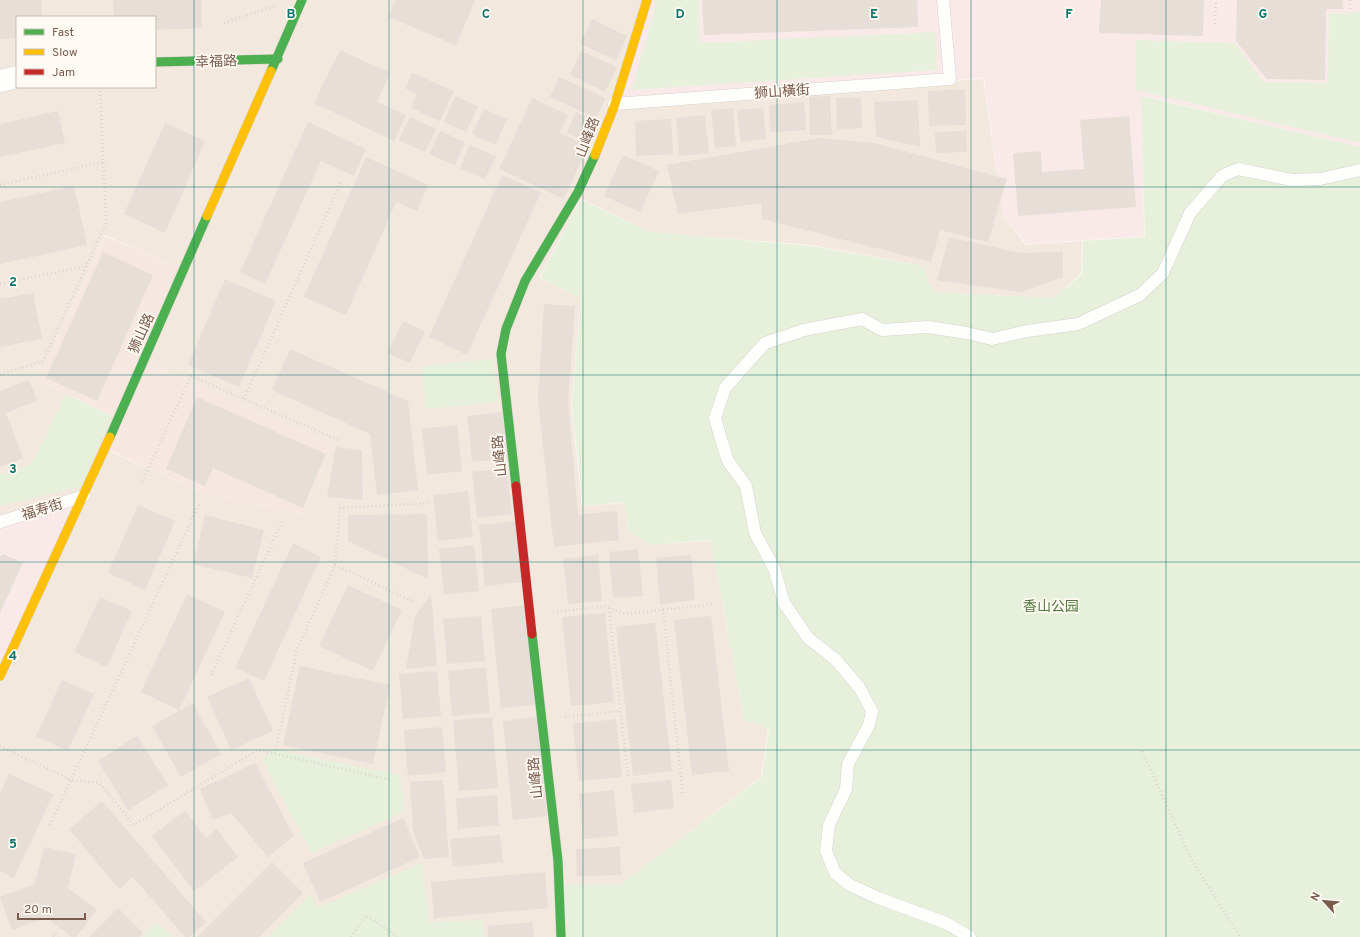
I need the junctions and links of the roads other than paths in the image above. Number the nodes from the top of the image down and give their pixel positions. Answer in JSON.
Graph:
{"nodes":[{"id":1,"x":302,"y":0,"type":"edge"},
{"id":2,"x":647,"y":0,"type":"edge"},
{"id":3,"x":943,"y":0,"type":"edge"},
{"id":4,"x":278,"y":59,"type":"junction"},
{"id":5,"x":156,"y":62,"type":"edge"},
{"id":6,"x":16,"y":77,"type":"edge"},
{"id":7,"x":0,"y":81,"type":"edge"},
{"id":8,"x":614,"y":104,"type":"junction"},
{"id":9,"x":1360,"y":170,"type":"edge"},
{"id":10,"x":84,"y":496,"type":"junction"},
{"id":11,"x":0,"y":522,"type":"edge"},
{"id":12,"x":0,"y":676,"type":"edge"},
{"id":13,"x":561,"y":937,"type":"edge"},
{"id":14,"x":970,"y":937,"type":"edge"}],
"edges":[{"from":1,"to":4,"type":"street","name":"狮山路"},
{"from":2,"to":8,"type":"street","name":"山峰路"},
{"from":3,"to":8,"type":"lane","name":"狮山橫街"},
{"from":4,"to":5,"type":"street","name":"幸福路"},
{"from":4,"to":10,"type":"street","name":"狮山路"},
{"from":6,"to":7,"type":"street"},
{"from":8,"to":13,"type":"street","name":"山峰路"},
{"from":9,"to":14,"type":"lane"},
{"from":10,"to":11,"type":"lane","name":"福寿街"},
{"from":10,"to":12,"type":"street","name":"狮山路"}]}
